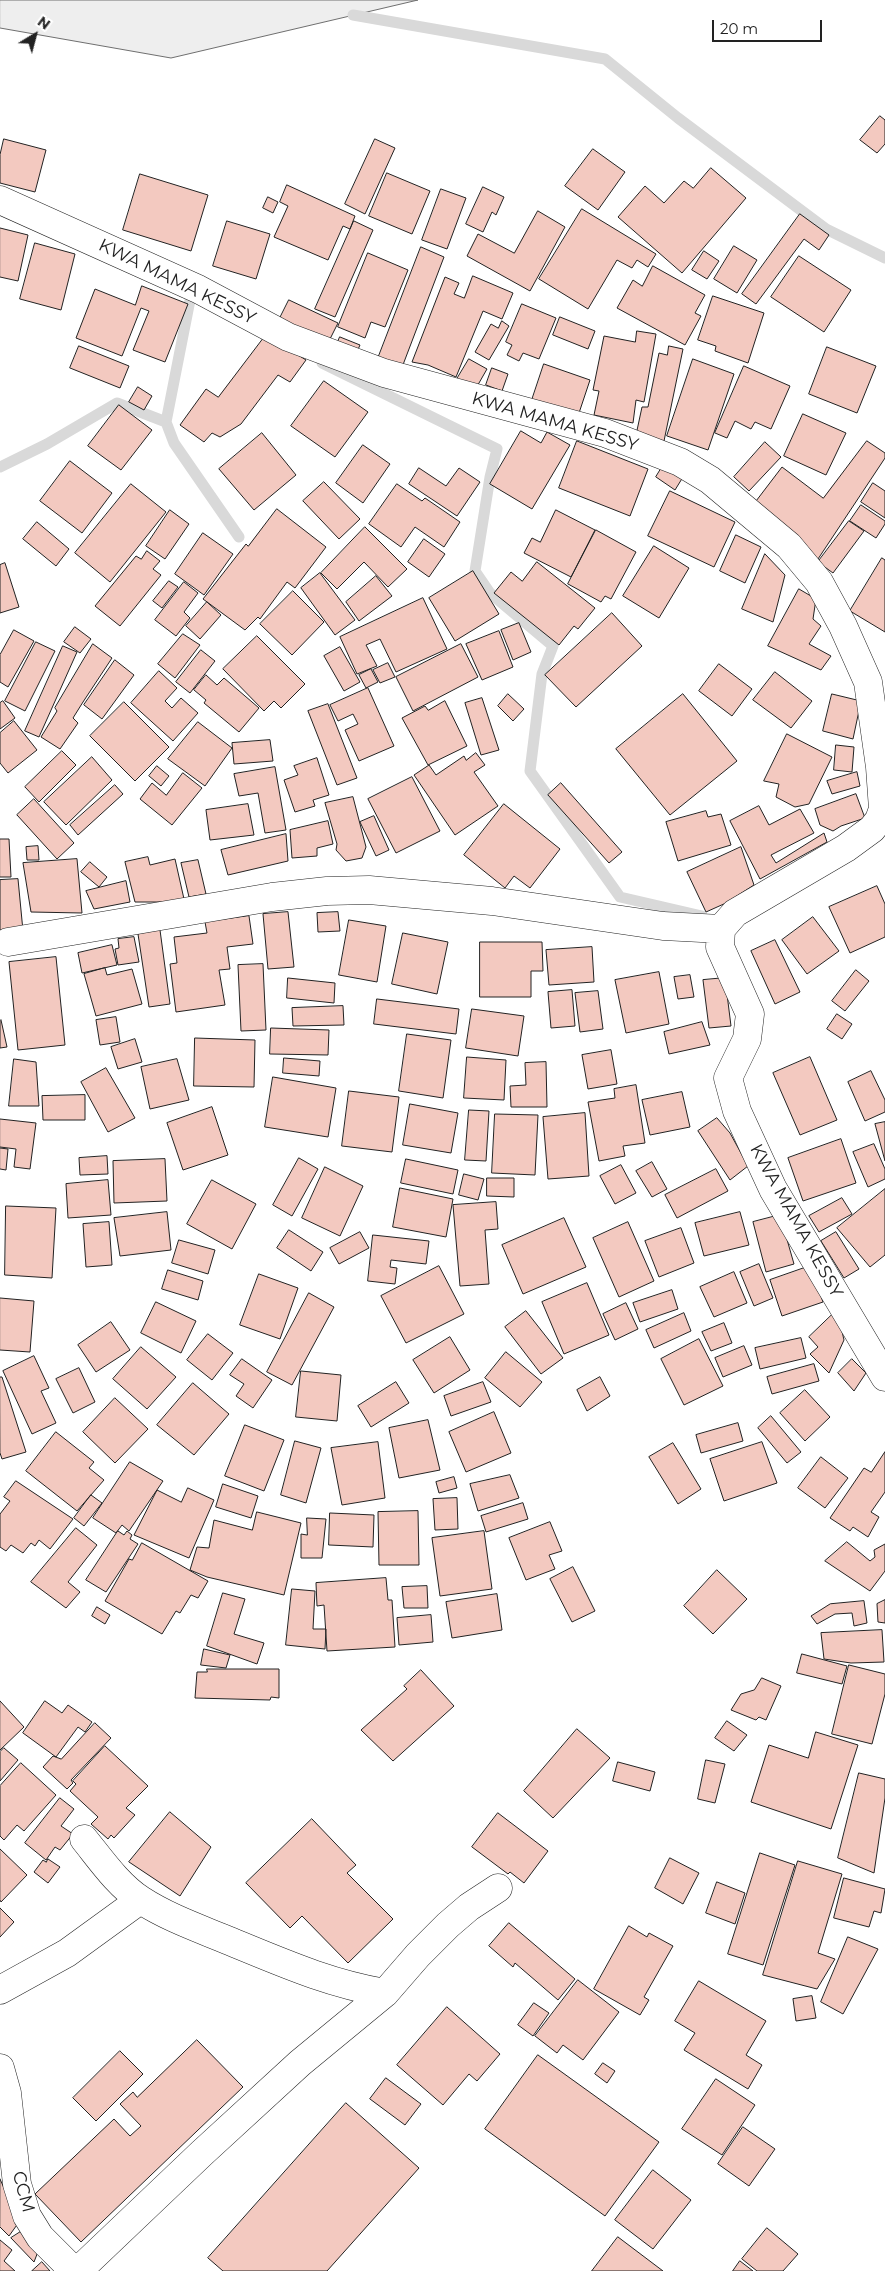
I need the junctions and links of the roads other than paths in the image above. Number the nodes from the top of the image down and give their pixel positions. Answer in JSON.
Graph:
{"nodes":[{"id":1,"x":0,"y":200,"type":"edge"},
{"id":2,"x":721,"y":929,"type":"junction"},
{"id":3,"x":8,"y":942,"type":"dead end"},
{"id":4,"x":885,"y":1377,"type":"edge"},
{"id":5,"x":84,"y":1839,"type":"dead end"},
{"id":6,"x":498,"y":1888,"type":"dead end"},
{"id":7,"x":140,"y":1900,"type":"junction"},
{"id":8,"x":0,"y":1990,"type":"edge"},
{"id":9,"x":385,"y":1993,"type":"junction"},
{"id":10,"x":0,"y":2068,"type":"edge"},
{"id":11,"x":74,"y":2271,"type":"edge"},
{"id":12,"x":78,"y":2271,"type":"edge"}],
"edges":[{"from":1,"to":2,"type":"street","name":"KWA MAMA KESSY"},
{"from":2,"to":3,"type":"street"},
{"from":2,"to":4,"type":"street","name":"KWA MAMA KESSY"},
{"from":5,"to":7,"type":"street"},
{"from":6,"to":9,"type":"street"},
{"from":7,"to":8,"type":"street"},
{"from":7,"to":9,"type":"street"},
{"from":9,"to":12,"type":"street"},
{"from":10,"to":11,"type":"street","name":"CCM"}]}
